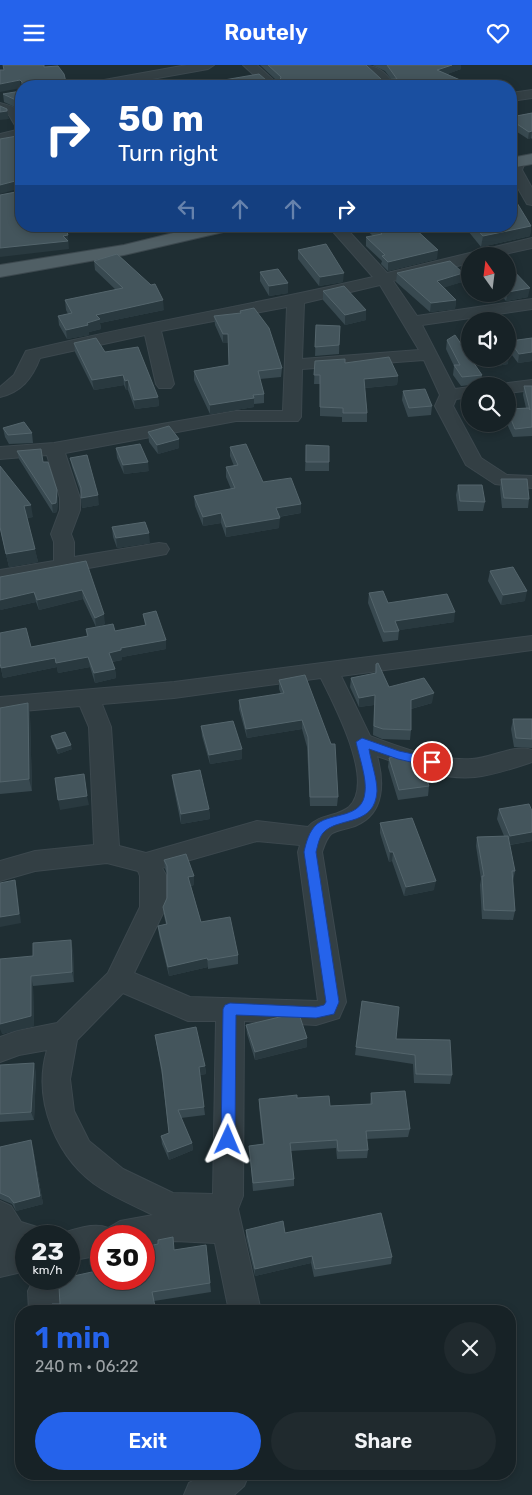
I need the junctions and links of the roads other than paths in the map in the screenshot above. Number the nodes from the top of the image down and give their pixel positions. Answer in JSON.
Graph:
{"nodes":[{"id":1,"x":208,"y":65,"type":"edge"},
{"id":2,"x":249,"y":65,"type":"edge"},
{"id":3,"x":365,"y":65,"type":"edge"},
{"id":4,"x":127,"y":80,"type":"edge"},
{"id":5,"x":267,"y":80,"type":"edge"},
{"id":6,"x":385,"y":80,"type":"edge"},
{"id":7,"x":532,"y":94,"type":"edge"},
{"id":8,"x":517,"y":96,"type":"edge"},
{"id":9,"x":2,"y":100,"type":"edge"},
{"id":10,"x":15,"y":114,"type":"edge"},
{"id":11,"x":15,"y":134,"type":"edge"},
{"id":12,"x":0,"y":138,"type":"edge"},
{"id":13,"x":517,"y":175,"type":"edge"},
{"id":14,"x":532,"y":201,"type":"edge"},
{"id":15,"x":198,"y":232,"type":"edge"},
{"id":16,"x":340,"y":232,"type":"edge"},
{"id":17,"x":532,"y":243,"type":"edge"},
{"id":18,"x":515,"y":247,"type":"edge"},
{"id":19,"x":461,"y":260,"type":"edge"},
{"id":20,"x":0,"y":271,"type":"edge"},
{"id":21,"x":386,"y":280,"type":"junction"},
{"id":22,"x":296,"y":300,"type":"junction"},
{"id":23,"x":532,"y":304,"type":"edge"},
{"id":24,"x":411,"y":321,"type":"junction"},
{"id":25,"x":152,"y":328,"type":"junction"},
{"id":26,"x":430,"y":353,"type":"junction"},
{"id":27,"x":293,"y":365,"type":"junction"},
{"id":28,"x":165,"y":384,"type":"dead end"},
{"id":29,"x":532,"y":385,"type":"edge"},
{"id":30,"x":516,"y":387,"type":"edge"},
{"id":31,"x":0,"y":392,"type":"edge"},
{"id":32,"x":461,"y":393,"type":"edge"},
{"id":33,"x":449,"y":395,"type":"junction"},
{"id":34,"x":54,"y":449,"type":"junction"},
{"id":35,"x":0,"y":453,"type":"edge"},
{"id":36,"x":532,"y":482,"type":"edge"},
{"id":37,"x":159,"y":549,"type":"dead end"},
{"id":38,"x":64,"y":566,"type":"junction"},
{"id":39,"x":0,"y":577,"type":"edge"},
{"id":40,"x":532,"y":643,"type":"edge"},
{"id":41,"x":327,"y":669,"type":"junction"},
{"id":42,"x":87,"y":696,"type":"junction"},
{"id":43,"x":1,"y":700,"type":"edge"},
{"id":44,"x":362,"y":742,"type":"junction"},
{"id":45,"x":524,"y":756,"type":"dead end"},
{"id":46,"x":314,"y":837,"type":"junction"},
{"id":47,"x":107,"y":853,"type":"junction"},
{"id":48,"x":146,"y":863,"type":"junction"},
{"id":49,"x":0,"y":871,"type":"edge"},
{"id":50,"x":119,"y":979,"type":"junction"},
{"id":51,"x":230,"y":1009,"type":"junction"},
{"id":52,"x":65,"y":1034,"type":"junction"},
{"id":53,"x":0,"y":1050,"type":"edge"},
{"id":54,"x":0,"y":1216,"type":"edge"},
{"id":55,"x":225,"y":1219,"type":"junction"},
{"id":56,"x":155,"y":1230,"type":"edge"},
{"id":57,"x":15,"y":1236,"type":"edge"},
{"id":58,"x":15,"y":1259,"type":"edge"},
{"id":59,"x":0,"y":1262,"type":"edge"},
{"id":60,"x":45,"y":1290,"type":"edge"},
{"id":61,"x":45,"y":1305,"type":"edge"},
{"id":62,"x":244,"y":1305,"type":"edge"},
{"id":63,"x":225,"y":1480,"type":"edge"},
{"id":64,"x":201,"y":1495,"type":"edge"}],
"edges":[{"from":1,"to":4,"type":"street"},
{"from":2,"to":5,"type":"street"},
{"from":3,"to":6,"type":"street"},
{"from":7,"to":8,"type":"street"},
{"from":9,"to":10,"type":"street"},
{"from":11,"to":12,"type":"street"},
{"from":13,"to":14,"type":"street"},
{"from":15,"to":20,"type":"main road"},
{"from":16,"to":21,"type":"street"},
{"from":17,"to":18,"type":"street"},
{"from":19,"to":21,"type":"street"},
{"from":21,"to":22,"type":"street"},
{"from":21,"to":24,"type":"street"},
{"from":22,"to":25,"type":"street"},
{"from":22,"to":27,"type":"street"},
{"from":23,"to":24,"type":"street"},
{"from":24,"to":26,"type":"street"},
{"from":25,"to":28,"type":"street"},
{"from":25,"to":31,"type":"street"},
{"from":26,"to":27,"type":"street"},
{"from":26,"to":33,"type":"street"},
{"from":27,"to":34,"type":"street"},
{"from":29,"to":30,"type":"street"},
{"from":32,"to":33,"type":"street"},
{"from":33,"to":36,"type":"street"},
{"from":34,"to":35,"type":"street"},
{"from":34,"to":38,"type":"street"},
{"from":37,"to":38,"type":"street"},
{"from":38,"to":39,"type":"street"},
{"from":40,"to":41,"type":"street"},
{"from":41,"to":42,"type":"street"},
{"from":41,"to":44,"type":"street"},
{"from":42,"to":43,"type":"street"},
{"from":42,"to":47,"type":"street"},
{"from":44,"to":45,"type":"street"},
{"from":44,"to":46,"type":"street"},
{"from":46,"to":48,"type":"street"},
{"from":46,"to":51,"type":"street"},
{"from":47,"to":48,"type":"street"},
{"from":47,"to":49,"type":"street"},
{"from":48,"to":50,"type":"street"},
{"from":50,"to":51,"type":"street"},
{"from":50,"to":52,"type":"street"},
{"from":51,"to":55,"type":"street"},
{"from":52,"to":53,"type":"street"},
{"from":52,"to":55,"type":"street"},
{"from":54,"to":57,"type":"street"},
{"from":55,"to":56,"type":"street"},
{"from":55,"to":62,"type":"street"},
{"from":58,"to":59,"type":"street"},
{"from":60,"to":61,"type":"street"},
{"from":63,"to":64,"type":"street"}]}
